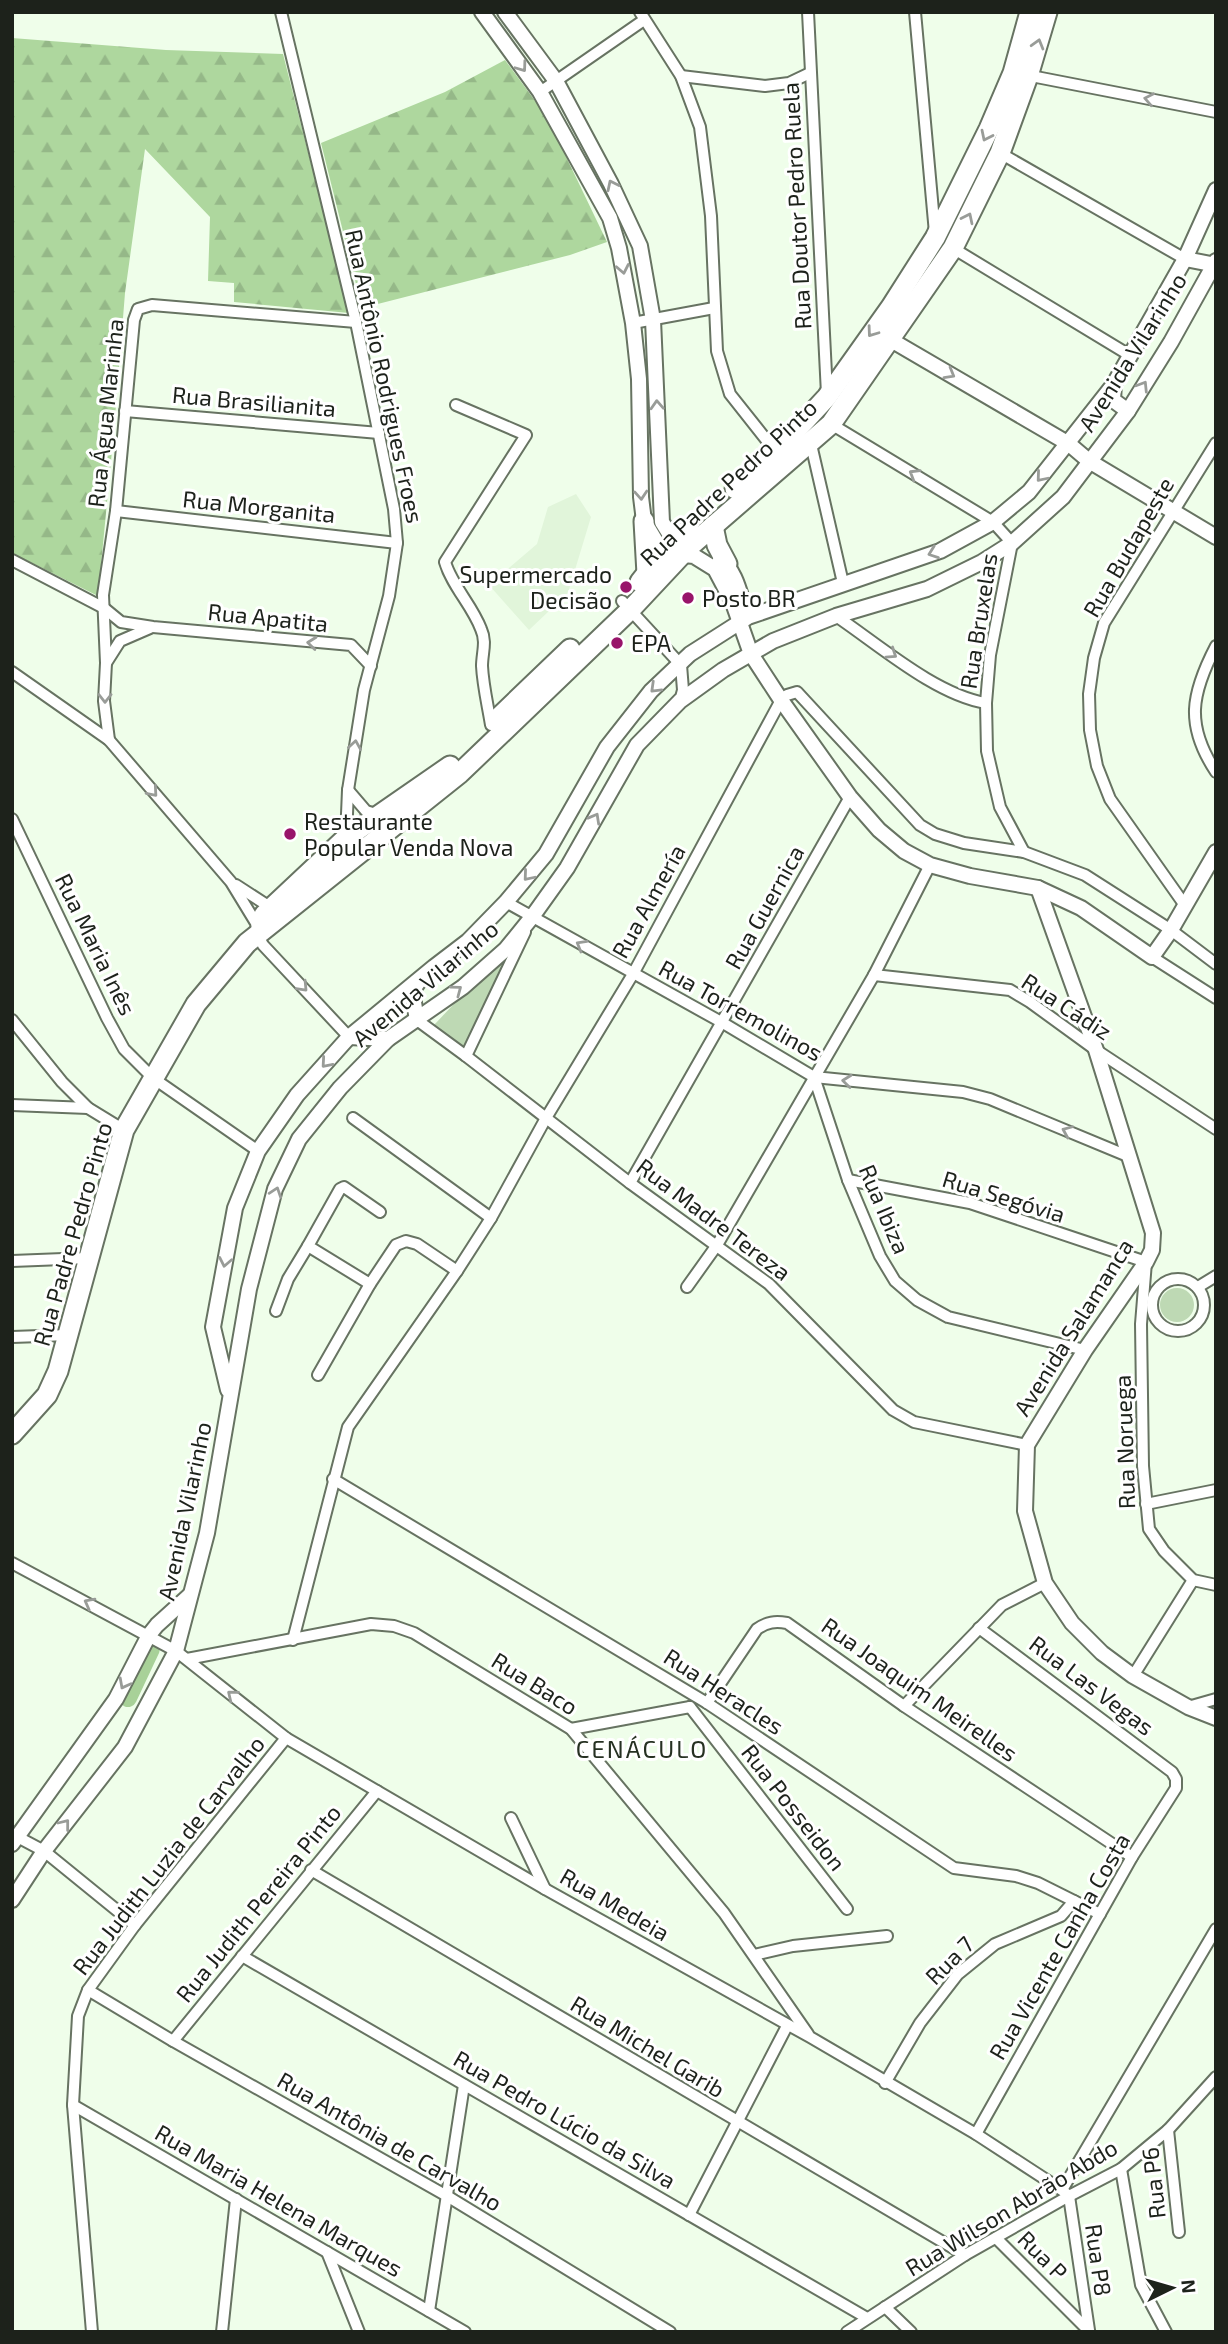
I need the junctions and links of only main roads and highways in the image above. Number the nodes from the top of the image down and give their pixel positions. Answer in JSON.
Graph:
{"nodes":[{"id":1,"x":482,"y":12,"type":"edge"},
{"id":2,"x":505,"y":12,"type":"edge"},
{"id":3,"x":1030,"y":12,"type":"edge"},
{"id":4,"x":1047,"y":12,"type":"edge"},
{"id":5,"x":1020,"y":74,"type":"junction"},
{"id":6,"x":1216,"y":190,"type":"edge"},
{"id":7,"x":1185,"y":259,"type":"junction"},
{"id":8,"x":1214,"y":270,"type":"edge"},
{"id":9,"x":891,"y":340,"type":"junction"},
{"id":10,"x":1114,"y":384,"type":"junction"},
{"id":11,"x":1128,"y":411,"type":"junction"},
{"id":12,"x":1069,"y":444,"type":"junction"},
{"id":13,"x":1089,"y":461,"type":"junction"},
{"id":14,"x":644,"y":522,"type":"junction"},
{"id":15,"x":713,"y":526,"type":"junction"},
{"id":16,"x":1216,"y":537,"type":"edge"},
{"id":17,"x":677,"y":549,"type":"junction"},
{"id":18,"x":727,"y":564,"type":"junction"},
{"id":19,"x":647,"y":574,"type":"junction"},
{"id":20,"x":626,"y":605,"type":"junction"},
{"id":21,"x":744,"y":620,"type":"junction"},
{"id":22,"x":774,"y":641,"type":"junction"},
{"id":23,"x":751,"y":654,"type":"junction"},
{"id":24,"x":772,"y":684,"type":"junction"},
{"id":25,"x":1216,"y":852,"type":"edge"},
{"id":26,"x":1038,"y":888,"type":"junction"},
{"id":27,"x":276,"y":911,"type":"junction"},
{"id":28,"x":433,"y":967,"type":"junction"},
{"id":29,"x":417,"y":1020,"type":"junction"},
{"id":30,"x":349,"y":1037,"type":"junction"},
{"id":31,"x":387,"y":1040,"type":"junction"},
{"id":32,"x":230,"y":1402,"type":"junction"},
{"id":33,"x":12,"y":1434,"type":"edge"},
{"id":34,"x":192,"y":1594,"type":"junction"},
{"id":35,"x":1216,"y":1718,"type":"edge"},
{"id":36,"x":14,"y":1838,"type":"edge"},
{"id":37,"x":12,"y":1900,"type":"edge"}],
"edges":[{"from":1,"to":14,"type":"main road","one_way":true},
{"from":17,"to":2,"type":"main road","one_way":true},
{"from":3,"to":5,"type":"highway","name":"Rua Padre Pedro Pinto"},
{"from":5,"to":4,"type":"highway","name":"Rua Padre Pedro Pinto","one_way":true},
{"from":9,"to":5,"type":"highway","name":"Rua Padre Pedro Pinto","one_way":true},
{"from":5,"to":17,"type":"highway","name":"Rua Padre Pedro Pinto","one_way":true},
{"from":6,"to":7,"type":"main road","name":"Avenida Vilarinho"},
{"from":7,"to":8,"type":"main road"},
{"from":7,"to":10,"type":"main road","name":"Avenida Vilarinho"},
{"from":11,"to":8,"type":"main road","name":"Avenida Vilarinho","one_way":true},
{"from":9,"to":12,"type":"main road","one_way":true},
{"from":9,"to":15,"type":"highway","name":"Rua Padre Pedro Pinto"},
{"from":10,"to":11,"type":"main road"},
{"from":10,"to":12,"type":"main road","name":"Avenida Vilarinho"},
{"from":11,"to":13,"type":"main road","name":"Avenida Vilarinho"},
{"from":12,"to":13,"type":"main road"},
{"from":12,"to":21,"type":"main road","name":"Avenida Vilarinho","one_way":true},
{"from":13,"to":16,"type":"main road"},
{"from":13,"to":22,"type":"main road","name":"Avenida Vilarinho"},
{"from":14,"to":17,"type":"main road"},
{"from":14,"to":19,"type":"highway"},
{"from":15,"to":17,"type":"highway","name":"Rua Padre Pedro Pinto"},
{"from":15,"to":18,"type":"highway"},
{"from":17,"to":18,"type":"main road"},
{"from":17,"to":19,"type":"highway","name":"Rua Padre Pedro Pinto"},
{"from":17,"to":20,"type":"highway","name":"Rua Padre Pedro Pinto"},
{"from":17,"to":21,"type":"main road"},
{"from":18,"to":21,"type":"main road"},
{"from":19,"to":20,"type":"highway","name":"Rua Padre Pedro Pinto"},
{"from":20,"to":27,"type":"highway","name":"Rua Padre Pedro Pinto"},
{"from":20,"to":27,"type":"highway","name":"Rua Padre Pedro Pinto"},
{"from":21,"to":23,"type":"main road"},
{"from":21,"to":28,"type":"main road","name":"Avenida Vilarinho","one_way":true},
{"from":22,"to":23,"type":"main road","name":"Avenida Vilarinho"},
{"from":22,"to":24,"type":"main road"},
{"from":23,"to":24,"type":"main road"},
{"from":29,"to":23,"type":"main road","name":"Avenida Vilarinho","one_way":true},
{"from":24,"to":26,"type":"main road"},
{"from":25,"to":26,"type":"main road"},
{"from":26,"to":35,"type":"main road","name":"Avenida Salamanca"},
{"from":27,"to":33,"type":"highway","name":"Rua Padre Pedro Pinto"},
{"from":28,"to":29,"type":"main road"},
{"from":28,"to":30,"type":"main road","name":"Avenida Vilarinho"},
{"from":29,"to":31,"type":"main road","name":"Avenida Vilarinho"},
{"from":30,"to":31,"type":"main road"},
{"from":30,"to":32,"type":"main road","name":"Avenida Vilarinho","one_way":true},
{"from":32,"to":31,"type":"main road","name":"Avenida Vilarinho","one_way":true},
{"from":32,"to":34,"type":"main road","name":"Avenida Vilarinho"},
{"from":34,"to":36,"type":"main road","one_way":true},
{"from":37,"to":34,"type":"main road","name":"Avenida Vilarinho","one_way":true}]}
